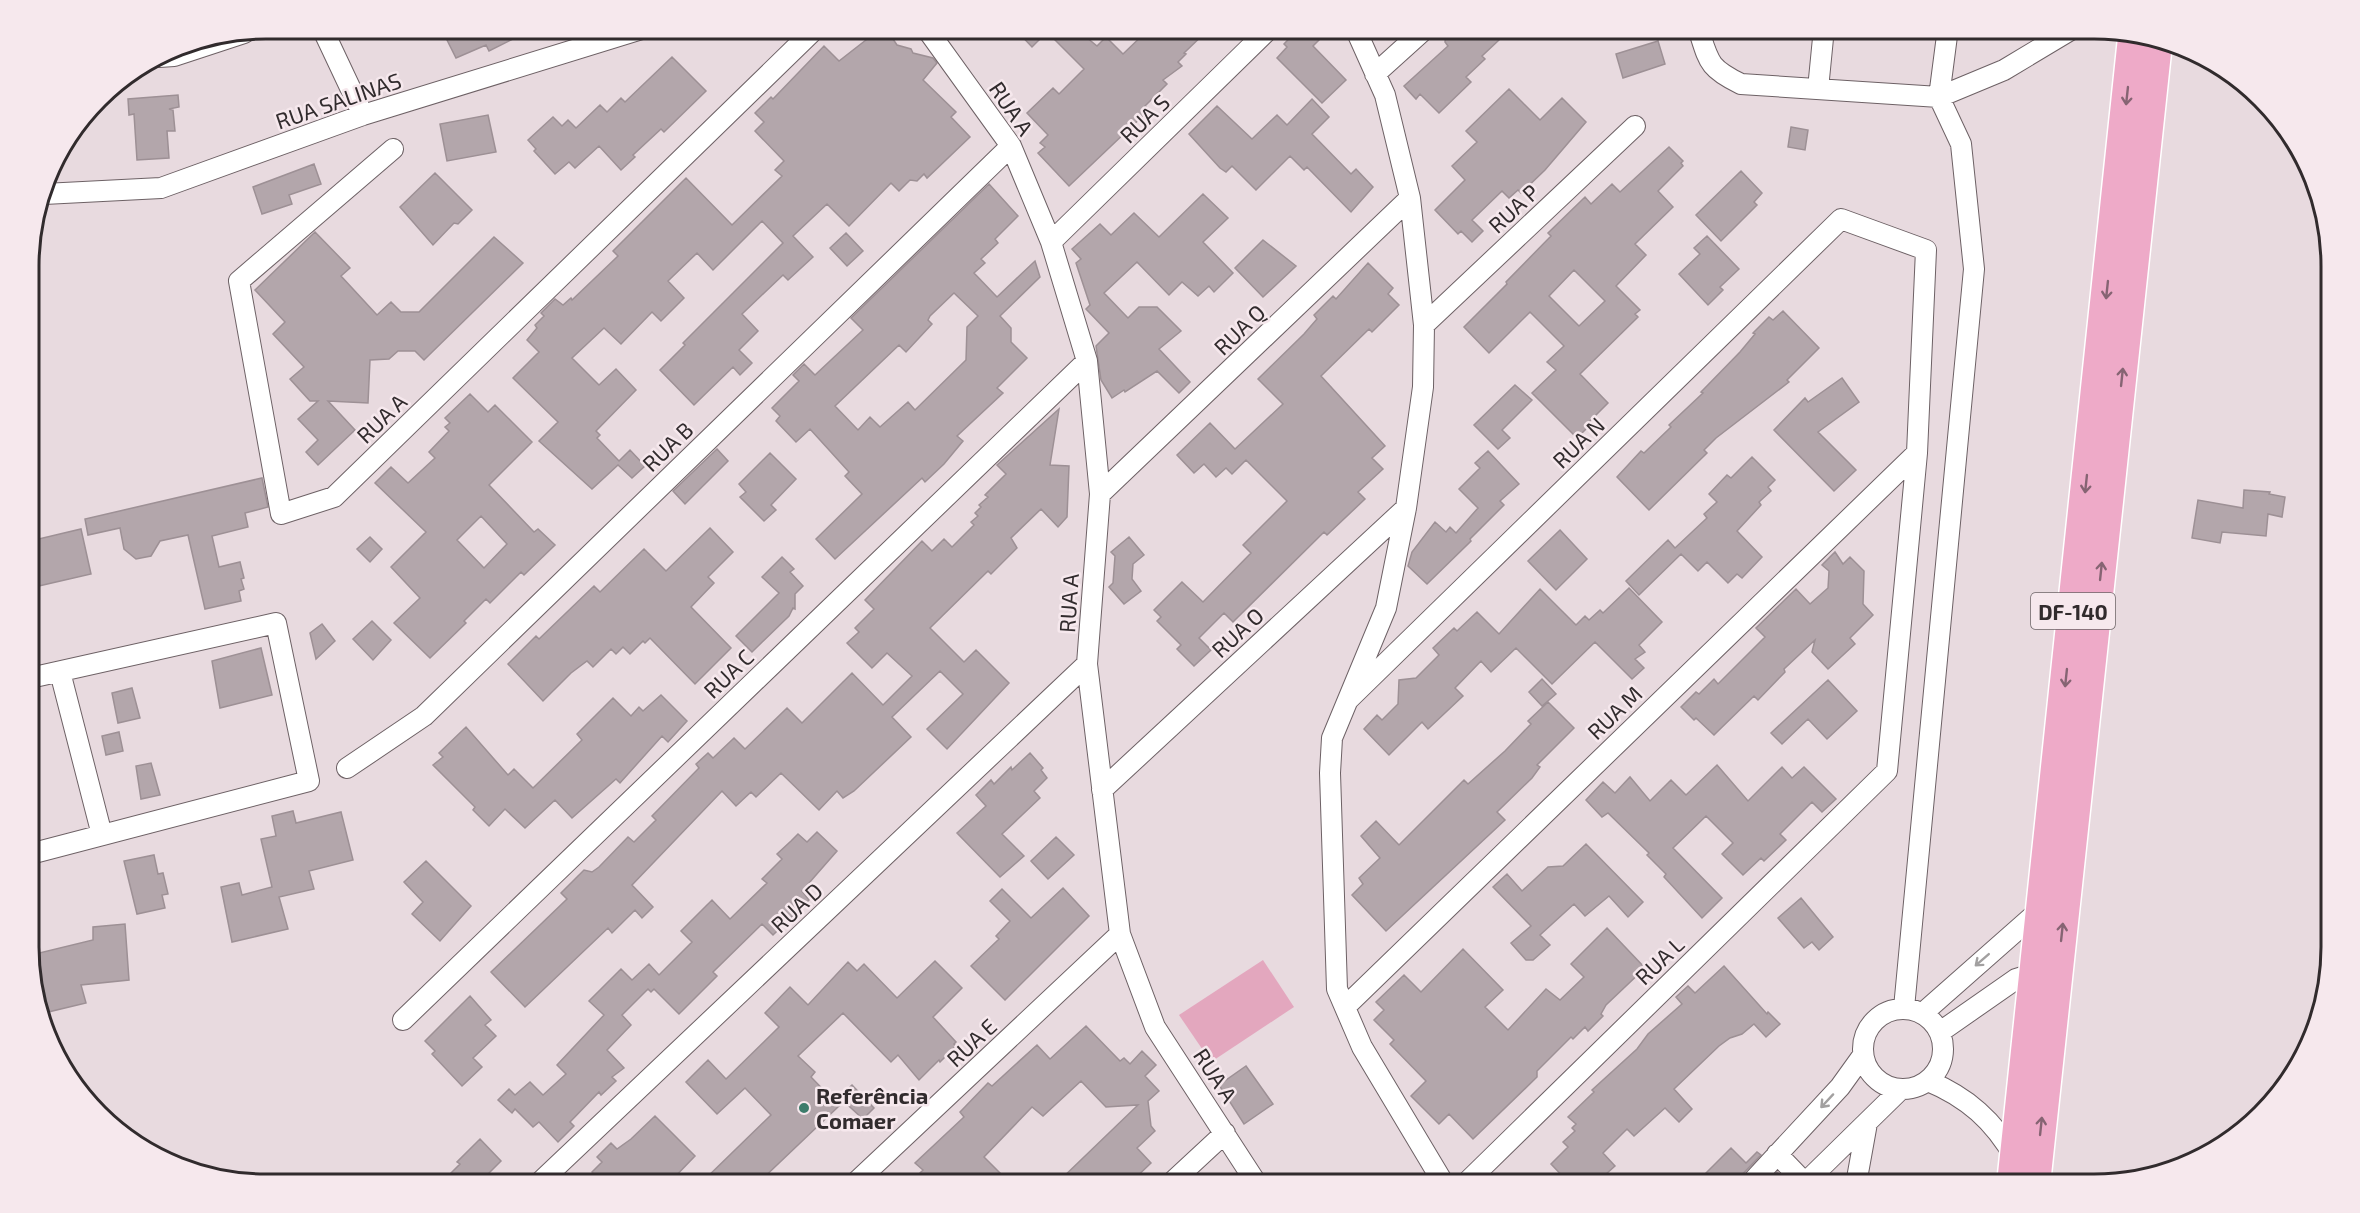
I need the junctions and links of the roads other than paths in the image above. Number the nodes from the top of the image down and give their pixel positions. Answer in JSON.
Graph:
{"nodes":[{"id":1,"x":327,"y":39,"type":"edge"},
{"id":2,"x":610,"y":39,"type":"edge"},
{"id":3,"x":805,"y":39,"type":"edge"},
{"id":4,"x":934,"y":39,"type":"edge"},
{"id":5,"x":1259,"y":39,"type":"edge"},
{"id":6,"x":1360,"y":39,"type":"edge"},
{"id":7,"x":1414,"y":39,"type":"edge"},
{"id":8,"x":1702,"y":39,"type":"edge"},
{"id":9,"x":1823,"y":39,"type":"edge"},
{"id":10,"x":1947,"y":39,"type":"edge"},
{"id":11,"x":2056,"y":39,"type":"edge"},
{"id":12,"x":2133,"y":42,"type":"edge"},
{"id":13,"x":2156,"y":48,"type":"edge"},
{"id":14,"x":1375,"y":74,"type":"junction"},
{"id":15,"x":1818,"y":89,"type":"junction"},
{"id":16,"x":1939,"y":97,"type":"junction"},
{"id":17,"x":363,"y":116,"type":"junction"},
{"id":18,"x":1635,"y":126,"type":"dead end"},
{"id":19,"x":1011,"y":146,"type":"junction"},
{"id":20,"x":393,"y":149,"type":"dead end"},
{"id":21,"x":51,"y":194,"type":"edge"},
{"id":22,"x":1410,"y":198,"type":"junction"},
{"id":23,"x":1052,"y":242,"type":"junction"},
{"id":24,"x":1424,"y":325,"type":"junction"},
{"id":25,"x":1087,"y":361,"type":"junction"},
{"id":26,"x":1917,"y":453,"type":"junction"},
{"id":27,"x":1100,"y":494,"type":"junction"},
{"id":28,"x":1406,"y":508,"type":"junction"},
{"id":29,"x":1087,"y":664,"type":"junction"},
{"id":30,"x":60,"y":672,"type":"junction"},
{"id":31,"x":39,"y":676,"type":"edge"},
{"id":32,"x":1349,"y":699,"type":"junction"},
{"id":33,"x":347,"y":768,"type":"dead end"},
{"id":34,"x":1102,"y":790,"type":"junction"},
{"id":35,"x":102,"y":835,"type":"junction"},
{"id":36,"x":39,"y":852,"type":"edge"},
{"id":37,"x":2042,"y":908,"type":"junction"},
{"id":38,"x":1120,"y":934,"type":"junction"},
{"id":39,"x":2035,"y":973,"type":"junction"},
{"id":40,"x":1345,"y":1007,"type":"junction"},
{"id":41,"x":1914,"y":1010,"type":"junction"},
{"id":42,"x":403,"y":1020,"type":"dead end"},
{"id":43,"x":1940,"y":1032,"type":"junction"},
{"id":44,"x":1863,"y":1054,"type":"junction"},
{"id":45,"x":1928,"y":1081,"type":"junction"},
{"id":46,"x":1901,"y":1089,"type":"junction"},
{"id":47,"x":1867,"y":1123,"type":"junction"},
{"id":48,"x":1225,"y":1133,"type":"junction"},
{"id":49,"x":1777,"y":1155,"type":"junction"},
{"id":50,"x":2013,"y":1171,"type":"edge"},
{"id":51,"x":549,"y":1174,"type":"edge"},
{"id":52,"x":865,"y":1174,"type":"edge"},
{"id":53,"x":1181,"y":1174,"type":"edge"},
{"id":54,"x":1251,"y":1174,"type":"edge"},
{"id":55,"x":1438,"y":1174,"type":"edge"},
{"id":56,"x":1475,"y":1174,"type":"edge"},
{"id":57,"x":1759,"y":1174,"type":"edge"},
{"id":58,"x":1795,"y":1174,"type":"edge"},
{"id":59,"x":1814,"y":1174,"type":"edge"},
{"id":60,"x":1858,"y":1174,"type":"edge"},
{"id":61,"x":2036,"y":1174,"type":"edge"}],
"edges":[{"from":1,"to":17,"type":"street"},
{"from":2,"to":17,"type":"street","name":"RUA SALINAS"},
{"from":3,"to":20,"type":"street","name":"RUA A"},
{"from":4,"to":19,"type":"street","name":"RUA A"},
{"from":5,"to":23,"type":"street","name":"RUA S"},
{"from":6,"to":14,"type":"street"},
{"from":7,"to":14,"type":"street"},
{"from":8,"to":15,"type":"street"},
{"from":9,"to":15,"type":"street"},
{"from":10,"to":16,"type":"street"},
{"from":11,"to":16,"type":"street"},
{"from":12,"to":37,"type":"main road","number":"DF-140","one_way":true},
{"from":61,"to":13,"type":"main road","number":"DF-140","one_way":true},
{"from":14,"to":22,"type":"street"},
{"from":15,"to":16,"type":"street"},
{"from":16,"to":41,"type":"street"},
{"from":17,"to":21,"type":"street","name":"RUA SALINAS"},
{"from":18,"to":24,"type":"street","name":"RUA P"},
{"from":19,"to":23,"type":"street","name":"RUA A"},
{"from":19,"to":33,"type":"street","name":"RUA B"},
{"from":22,"to":24,"type":"street"},
{"from":22,"to":27,"type":"street","name":"RUA Q"},
{"from":23,"to":25,"type":"street","name":"RUA A"},
{"from":24,"to":28,"type":"street"},
{"from":25,"to":27,"type":"street","name":"RUA A"},
{"from":25,"to":42,"type":"street","name":"RUA C"},
{"from":26,"to":32,"type":"street","name":"RUA N"},
{"from":26,"to":40,"type":"street","name":"RUA M"},
{"from":26,"to":56,"type":"street","name":"RUA L"},
{"from":27,"to":29,"type":"street","name":"RUA A"},
{"from":28,"to":32,"type":"street"},
{"from":28,"to":34,"type":"street","name":"RUA O"},
{"from":29,"to":34,"type":"street","name":"RUA A"},
{"from":29,"to":51,"type":"street","name":"RUA D"},
{"from":30,"to":31,"type":"street"},
{"from":30,"to":35,"type":"street"},
{"from":30,"to":35,"type":"street"},
{"from":32,"to":40,"type":"street"},
{"from":34,"to":38,"type":"street","name":"RUA A"},
{"from":35,"to":36,"type":"street"},
{"from":37,"to":39,"type":"main road","number":"DF-140"},
{"from":37,"to":41,"type":"street","one_way":true},
{"from":38,"to":48,"type":"street","name":"RUA A"},
{"from":38,"to":52,"type":"street","name":"RUA E"},
{"from":39,"to":43,"type":"street"},
{"from":39,"to":50,"type":"main road","number":"DF-140"},
{"from":40,"to":55,"type":"street"},
{"from":41,"to":43,"type":"street"},
{"from":41,"to":44,"type":"street"},
{"from":43,"to":45,"type":"street"},
{"from":44,"to":46,"type":"street"},
{"from":44,"to":49,"type":"street","one_way":true},
{"from":45,"to":46,"type":"street"},
{"from":45,"to":50,"type":"street"},
{"from":46,"to":47,"type":"street"},
{"from":47,"to":59,"type":"street"},
{"from":47,"to":60,"type":"street"},
{"from":48,"to":53,"type":"street"},
{"from":48,"to":54,"type":"street","name":"RUA A"},
{"from":49,"to":57,"type":"street"},
{"from":49,"to":58,"type":"street"}]}
